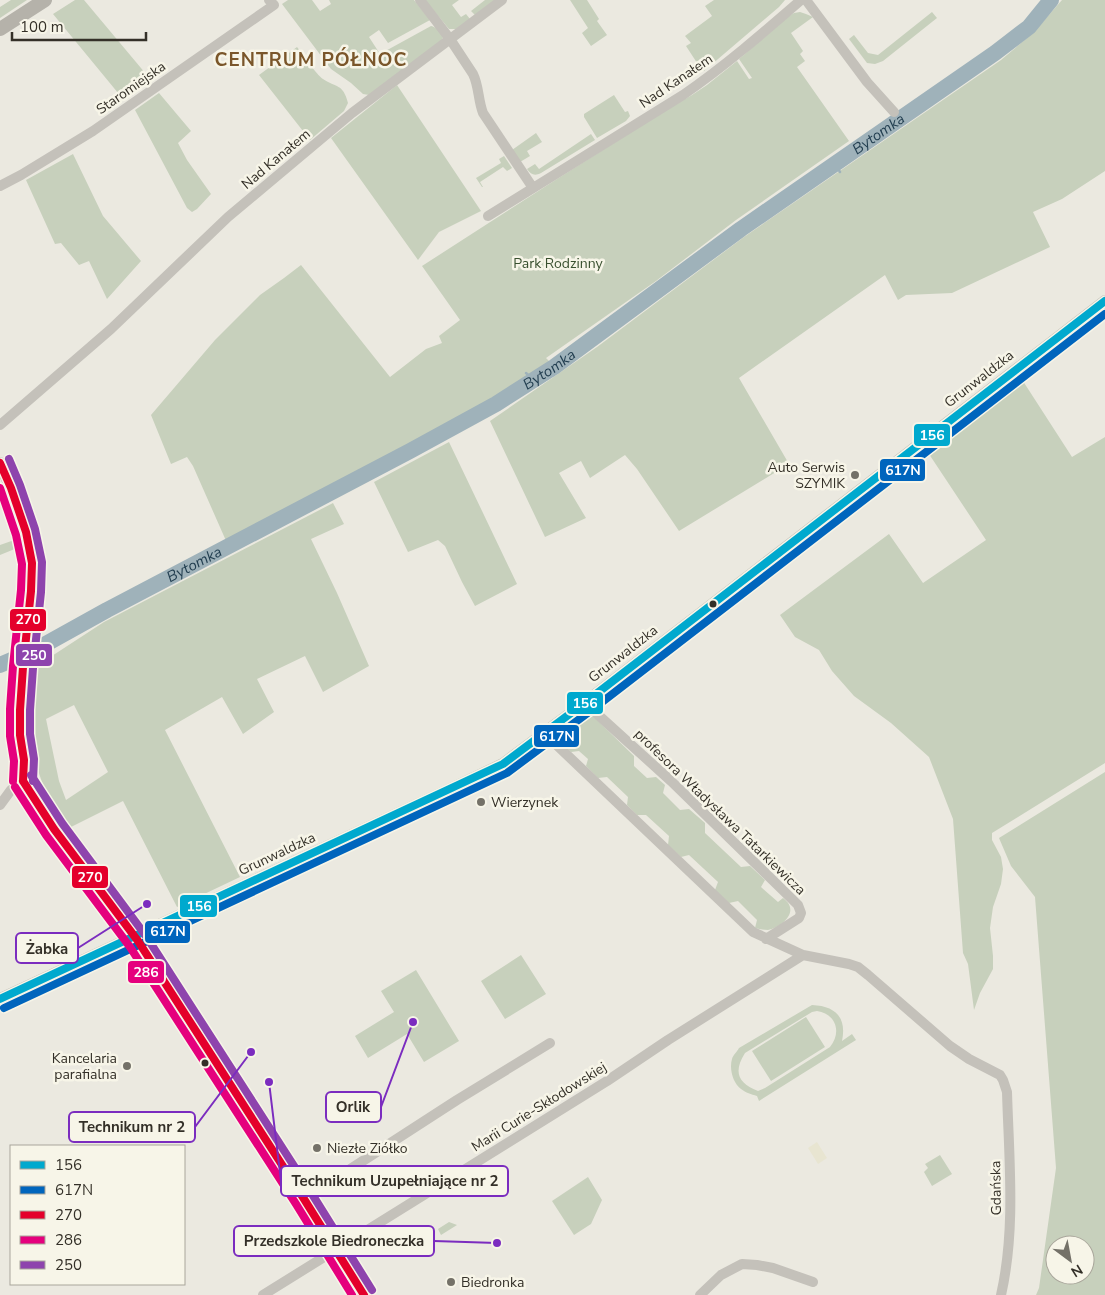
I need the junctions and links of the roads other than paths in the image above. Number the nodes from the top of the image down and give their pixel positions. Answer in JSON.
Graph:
{"nodes":[{"id":1,"x":45,"y":0,"type":"edge"},
{"id":2,"x":420,"y":0,"type":"edge"},
{"id":3,"x":502,"y":0,"type":"edge"},
{"id":4,"x":801,"y":0,"type":"edge"},
{"id":5,"x":806,"y":0,"type":"edge"},
{"id":6,"x":272,"y":3,"type":"edge"},
{"id":7,"x":0,"y":29,"type":"edge"},
{"id":8,"x":450,"y":39,"type":"junction"},
{"id":9,"x":894,"y":112,"type":"dead end"},
{"id":10,"x":0,"y":186,"type":"edge"},
{"id":11,"x":533,"y":188,"type":"junction"},
{"id":12,"x":488,"y":216,"type":"dead end"},
{"id":13,"x":1105,"y":301,"type":"edge"},
{"id":14,"x":0,"y":425,"type":"edge"},
{"id":15,"x":0,"y":463,"type":"edge"},
{"id":16,"x":587,"y":701,"type":"junction"},
{"id":17,"x":544,"y":733,"type":"junction"},
{"id":18,"x":23,"y":781,"type":"junction"},
{"id":19,"x":0,"y":805,"type":"edge"},
{"id":20,"x":135,"y":936,"type":"junction"},
{"id":21,"x":766,"y":939,"type":"junction"},
{"id":22,"x":803,"y":955,"type":"junction"},
{"id":23,"x":0,"y":999,"type":"edge"},
{"id":24,"x":550,"y":1043,"type":"dead end"},
{"id":25,"x":304,"y":1199,"type":"junction"},
{"id":26,"x":337,"y":1250,"type":"junction"},
{"id":27,"x":813,"y":1282,"type":"dead end"},
{"id":28,"x":264,"y":1295,"type":"edge"},
{"id":29,"x":364,"y":1295,"type":"edge"},
{"id":30,"x":700,"y":1295,"type":"edge"},
{"id":31,"x":1001,"y":1295,"type":"edge"}],
"edges":[{"from":1,"to":7,"type":"main road"},
{"from":2,"to":8,"type":"street"},
{"from":3,"to":8,"type":"street","name":"Nad Kanałem"},
{"from":4,"to":11,"type":"street","name":"Nad Kanałem"},
{"from":5,"to":9,"type":"street"},
{"from":6,"to":10,"type":"street","name":"Staromiejska"},
{"from":8,"to":11,"type":"street"},
{"from":8,"to":14,"type":"street","name":"Nad Kanałem"},
{"from":11,"to":12,"type":"street","name":"Nad Kanałem"},
{"from":13,"to":16,"type":"street","name":"Grunwaldzka"},
{"from":15,"to":18,"type":"street"},
{"from":16,"to":17,"type":"street","name":"Grunwaldzka"},
{"from":16,"to":21,"type":"street","name":"profesora Władysława Tatarkiewicza"},
{"from":17,"to":20,"type":"street","name":"Grunwaldzka"},
{"from":17,"to":21,"type":"street"},
{"from":18,"to":19,"type":"street"},
{"from":18,"to":20,"type":"street"},
{"from":20,"to":23,"type":"street","name":"Grunwaldzka"},
{"from":20,"to":25,"type":"street"},
{"from":21,"to":22,"type":"street"},
{"from":22,"to":26,"type":"street","name":"Marii Curie-Skłodowskiej"},
{"from":22,"to":31,"type":"street","name":"Gdańska"},
{"from":24,"to":25,"type":"street"},
{"from":25,"to":26,"type":"street"},
{"from":26,"to":28,"type":"street","name":"Marii Curie-Skłodowskiej"},
{"from":26,"to":29,"type":"street"},
{"from":27,"to":30,"type":"street"}]}
